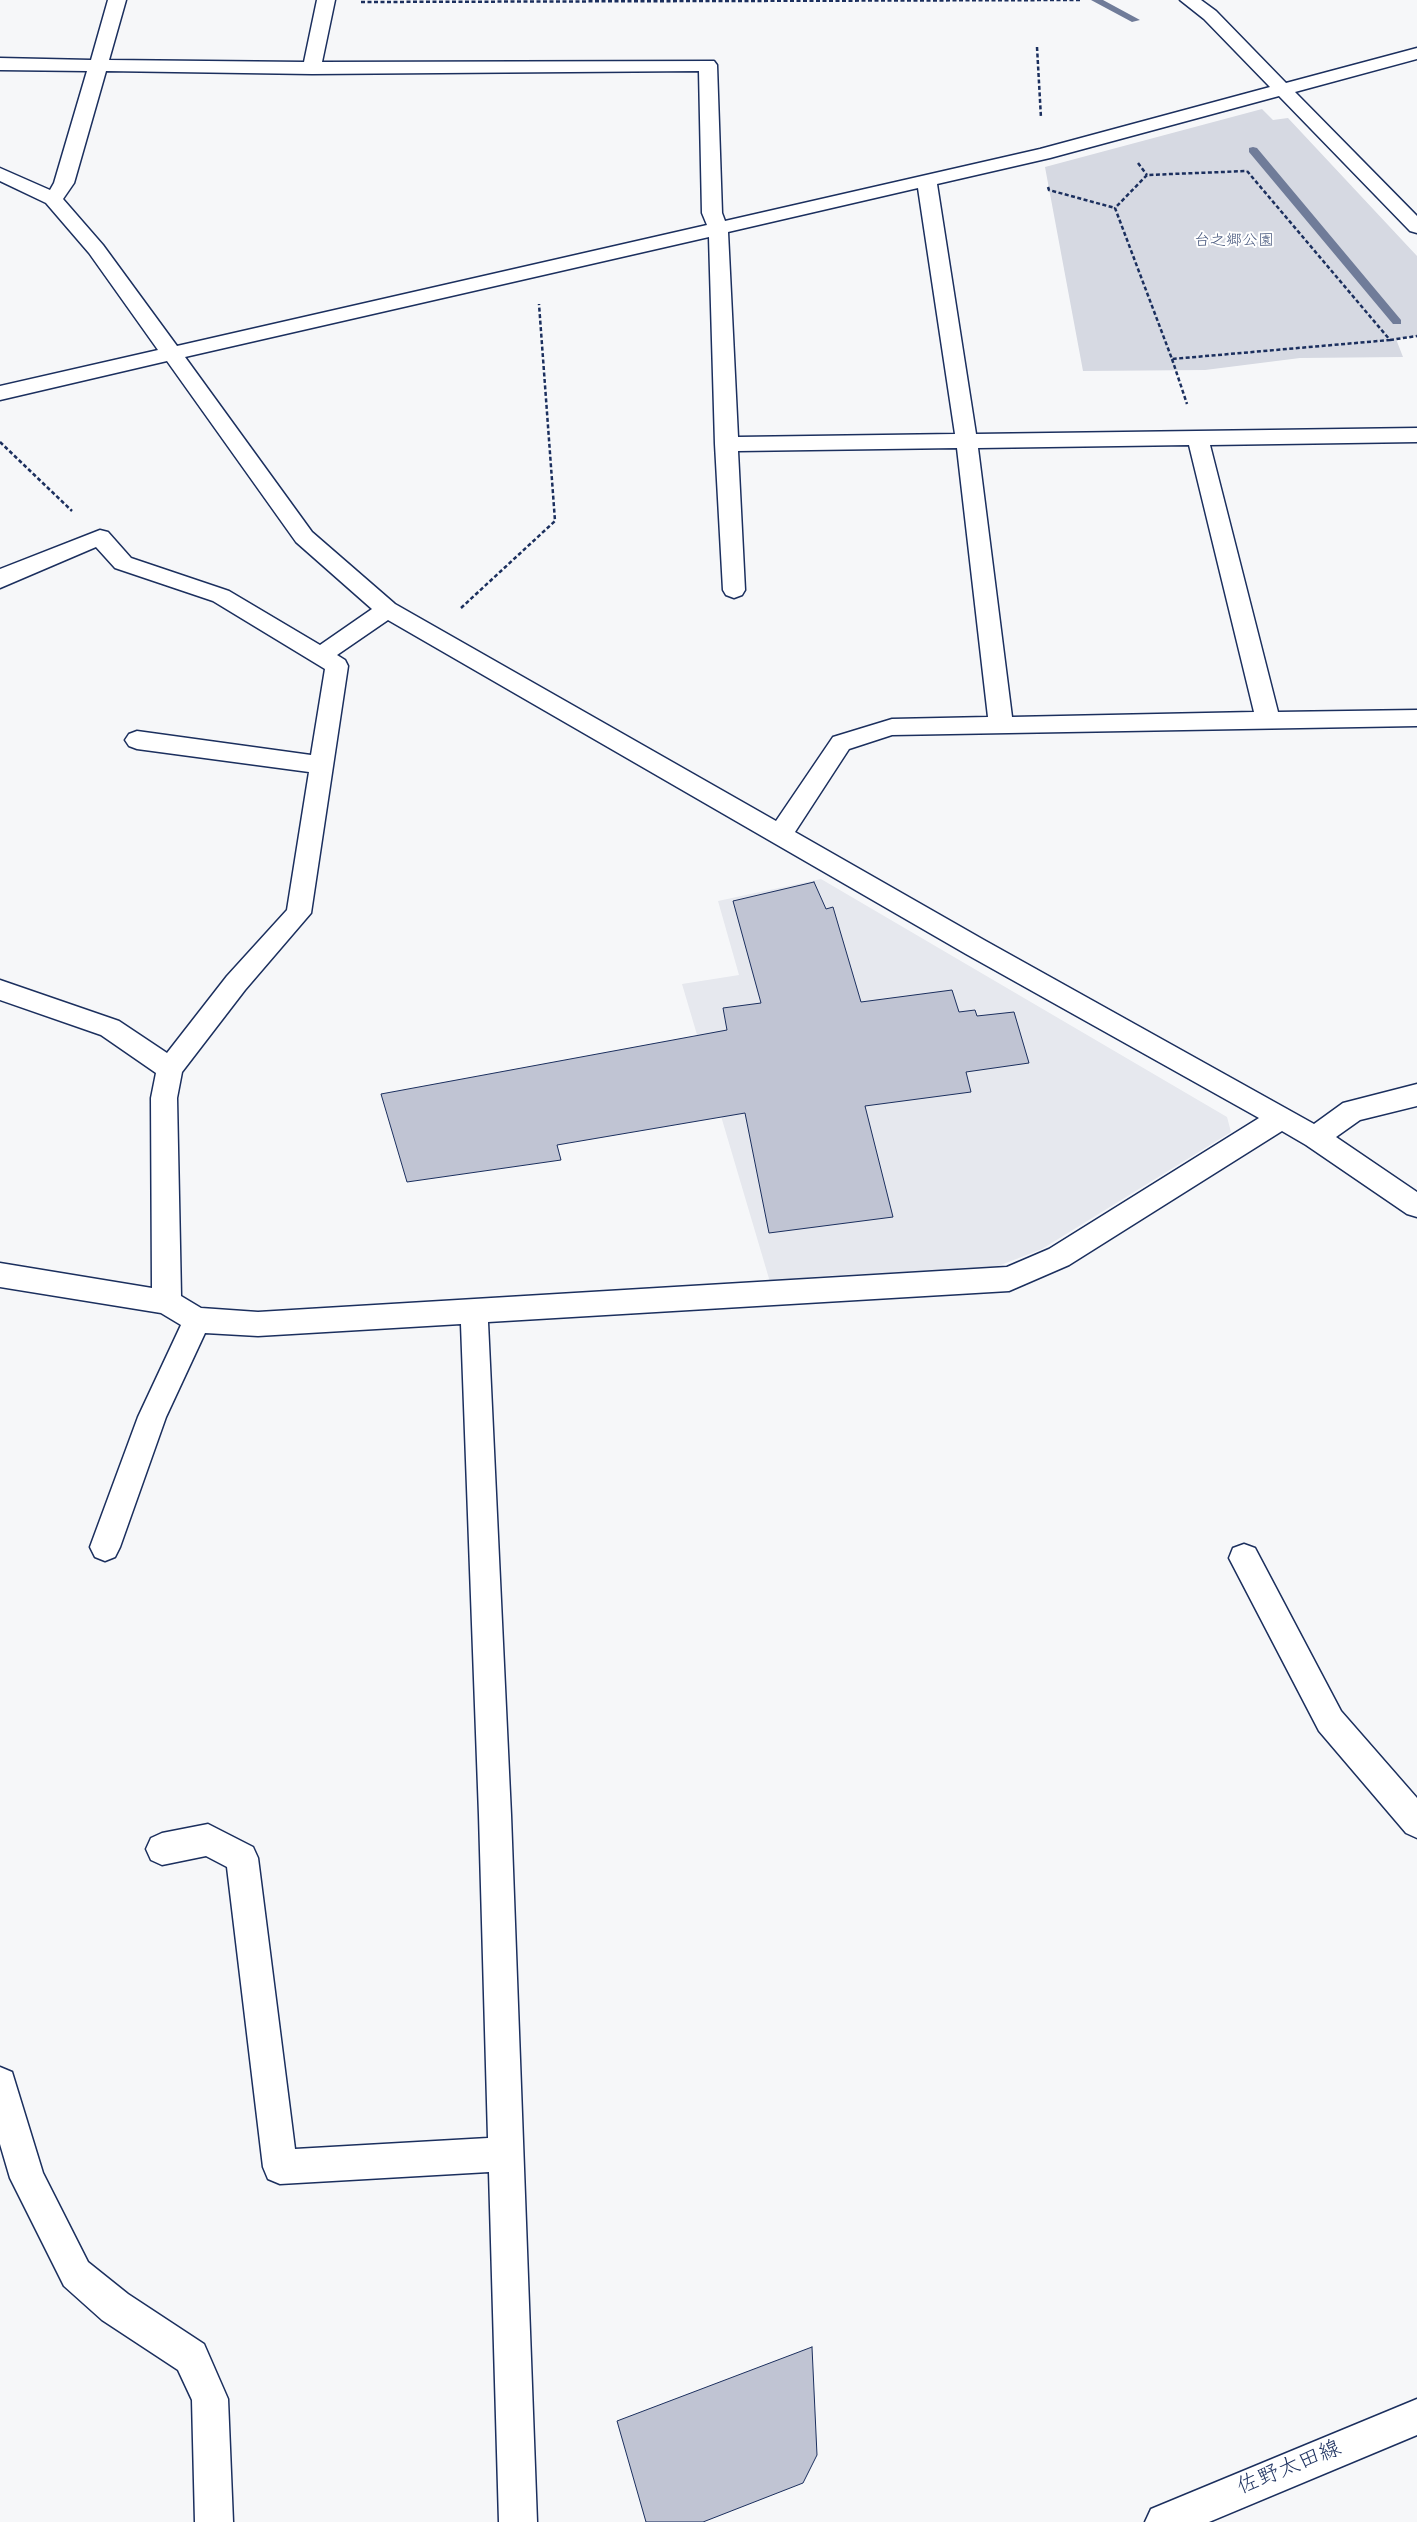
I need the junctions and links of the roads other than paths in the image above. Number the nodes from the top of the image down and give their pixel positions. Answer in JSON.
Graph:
{"nodes":[{"id":1,"x":117,"y":0,"type":"edge"},
{"id":2,"x":1189,"y":0,"type":"edge"},
{"id":3,"x":325,"y":1,"type":"edge"},
{"id":4,"x":1417,"y":53,"type":"edge"},
{"id":5,"x":0,"y":64,"type":"edge"},
{"id":6,"x":98,"y":65,"type":"junction"},
{"id":7,"x":312,"y":68,"type":"junction"},
{"id":8,"x":1283,"y":90,"type":"junction"},
{"id":9,"x":0,"y":174,"type":"edge"},
{"id":10,"x":927,"y":182,"type":"junction"},
{"id":11,"x":53,"y":198,"type":"junction"},
{"id":12,"x":1417,"y":226,"type":"edge"},
{"id":13,"x":718,"y":229,"type":"junction"},
{"id":14,"x":172,"y":354,"type":"junction"},
{"id":15,"x":0,"y":392,"type":"edge"},
{"id":16,"x":1417,"y":435,"type":"edge"},
{"id":17,"x":1198,"y":438,"type":"junction"},
{"id":18,"x":967,"y":441,"type":"junction"},
{"id":19,"x":726,"y":444,"type":"junction"},
{"id":20,"x":0,"y":580,"type":"edge"},
{"id":21,"x":734,"y":590,"type":"dead end"},
{"id":22,"x":387,"y":610,"type":"junction"},
{"id":23,"x":320,"y":656,"type":"junction"},
{"id":24,"x":1417,"y":718,"type":"edge"},
{"id":25,"x":1268,"y":720,"type":"junction"},
{"id":26,"x":1001,"y":725,"type":"junction"},
{"id":27,"x":137,"y":740,"type":"dead end"},
{"id":28,"x":322,"y":765,"type":"junction"},
{"id":29,"x":780,"y":835,"type":"junction"},
{"id":30,"x":0,"y":990,"type":"edge"},
{"id":31,"x":170,"y":1069,"type":"junction"},
{"id":32,"x":1417,"y":1095,"type":"edge"},
{"id":33,"x":1281,"y":1118,"type":"junction"},
{"id":34,"x":1315,"y":1137,"type":"junction"},
{"id":35,"x":1417,"y":1206,"type":"edge"},
{"id":36,"x":0,"y":1275,"type":"edge"},
{"id":37,"x":168,"y":1302,"type":"junction"},
{"id":38,"x":474,"y":1311,"type":"junction"},
{"id":39,"x":197,"y":1320,"type":"junction"},
{"id":40,"x":105,"y":1547,"type":"dead end"},
{"id":41,"x":1244,"y":1558,"type":"dead end"},
{"id":42,"x":1417,"y":1822,"type":"edge"},
{"id":43,"x":162,"y":1849,"type":"dead end"},
{"id":44,"x":0,"y":2084,"type":"edge"},
{"id":45,"x":506,"y":2154,"type":"junction"},
{"id":46,"x":1417,"y":2417,"type":"edge"},
{"id":47,"x":214,"y":2522,"type":"edge"},
{"id":48,"x":518,"y":2522,"type":"edge"},
{"id":49,"x":1164,"y":2522,"type":"edge"}],
"edges":[{"from":1,"to":6,"type":"street"},
{"from":2,"to":8,"type":"street"},
{"from":3,"to":7,"type":"street"},
{"from":4,"to":8,"type":"street"},
{"from":5,"to":6,"type":"street"},
{"from":6,"to":7,"type":"street"},
{"from":6,"to":11,"type":"street"},
{"from":7,"to":13,"type":"street"},
{"from":8,"to":10,"type":"street"},
{"from":8,"to":12,"type":"street"},
{"from":9,"to":11,"type":"street"},
{"from":10,"to":13,"type":"street"},
{"from":10,"to":18,"type":"street"},
{"from":11,"to":14,"type":"street"},
{"from":13,"to":14,"type":"street"},
{"from":13,"to":19,"type":"street"},
{"from":14,"to":15,"type":"street"},
{"from":14,"to":22,"type":"street"},
{"from":16,"to":17,"type":"street"},
{"from":17,"to":18,"type":"street"},
{"from":17,"to":25,"type":"street"},
{"from":18,"to":19,"type":"street"},
{"from":18,"to":26,"type":"street"},
{"from":19,"to":21,"type":"street"},
{"from":20,"to":23,"type":"street"},
{"from":22,"to":23,"type":"street"},
{"from":22,"to":29,"type":"street"},
{"from":23,"to":28,"type":"street"},
{"from":24,"to":25,"type":"street"},
{"from":25,"to":26,"type":"street"},
{"from":26,"to":29,"type":"street"},
{"from":27,"to":28,"type":"street"},
{"from":28,"to":31,"type":"street"},
{"from":29,"to":33,"type":"street"},
{"from":30,"to":31,"type":"street"},
{"from":31,"to":37,"type":"street"},
{"from":32,"to":34,"type":"street"},
{"from":33,"to":34,"type":"street"},
{"from":33,"to":38,"type":"street"},
{"from":34,"to":35,"type":"street"},
{"from":36,"to":37,"type":"street"},
{"from":37,"to":39,"type":"street"},
{"from":38,"to":39,"type":"street"},
{"from":38,"to":45,"type":"street"},
{"from":39,"to":40,"type":"street"},
{"from":41,"to":42,"type":"street"},
{"from":43,"to":45,"type":"street"},
{"from":44,"to":47,"type":"street"},
{"from":45,"to":48,"type":"street"},
{"from":46,"to":49,"type":"street","name":"佐野太田線"}]}
